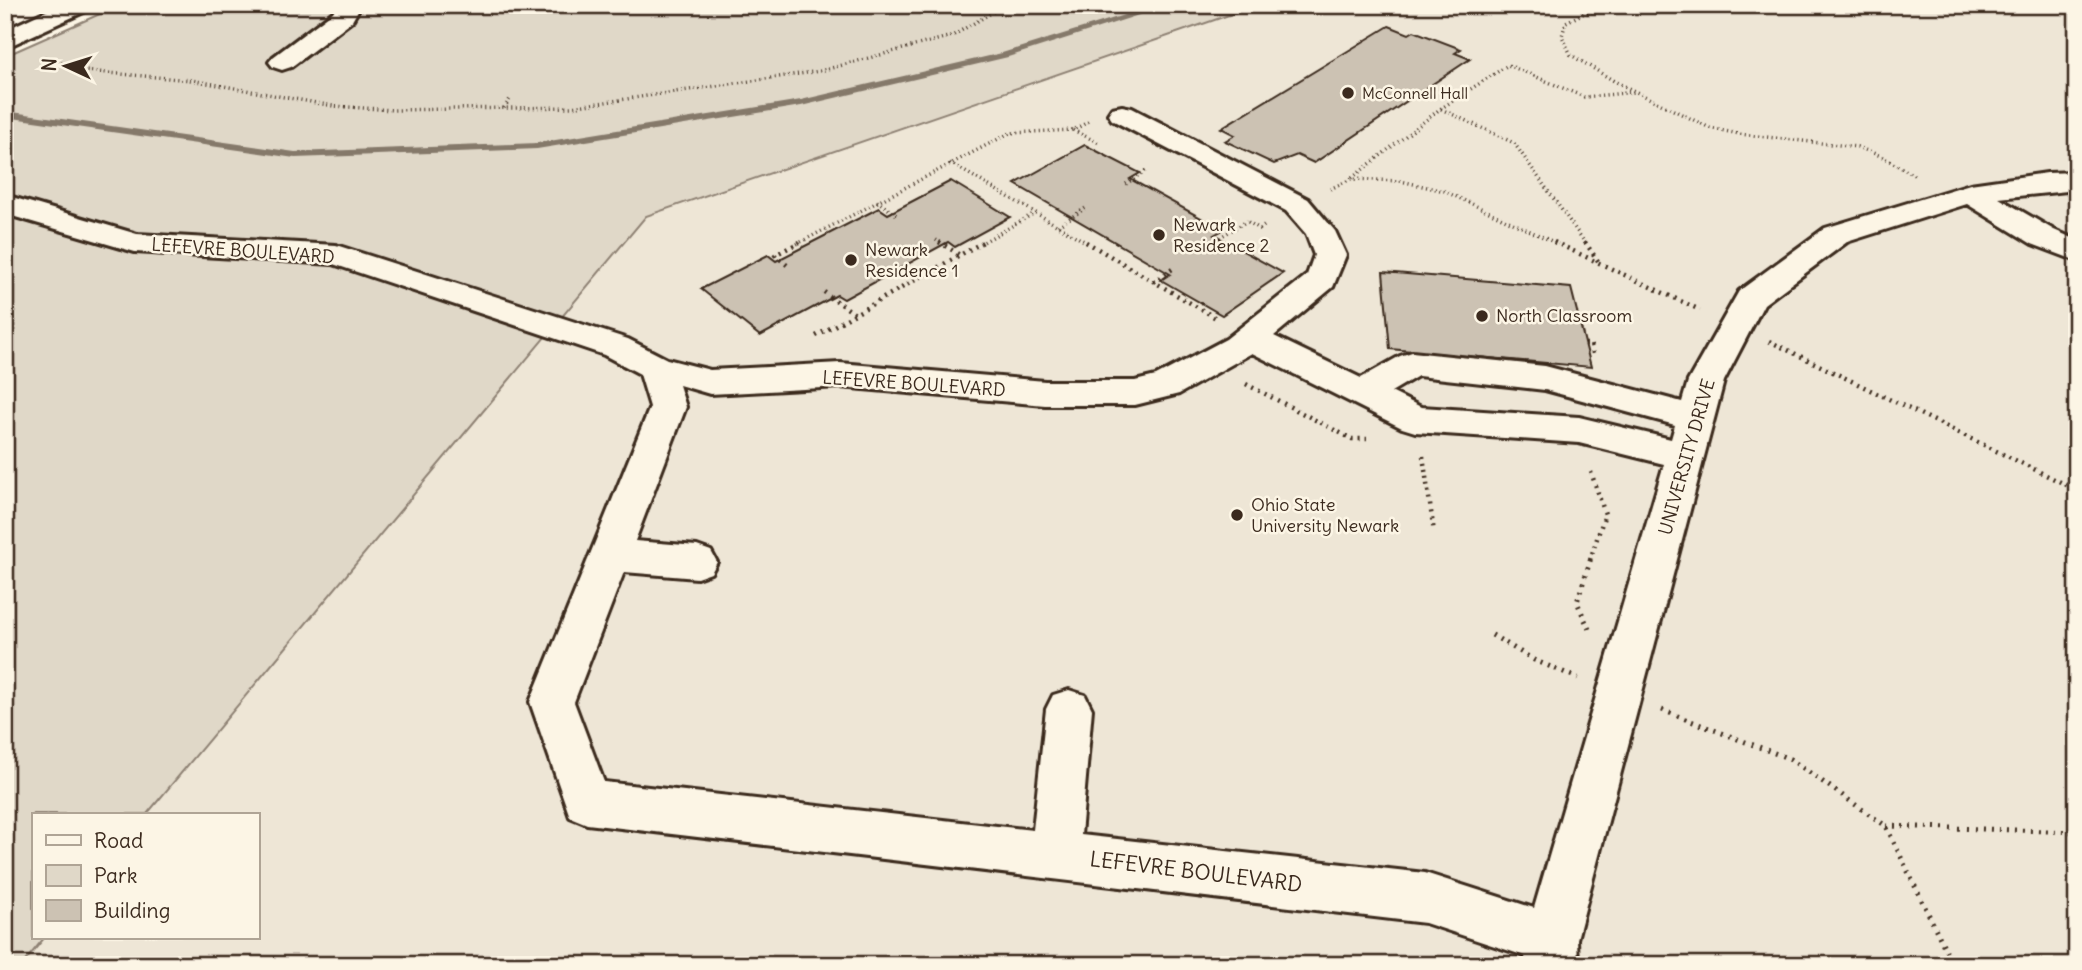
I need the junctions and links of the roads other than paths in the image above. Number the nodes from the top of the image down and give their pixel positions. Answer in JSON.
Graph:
{"nodes":[{"id":1,"x":349,"y":5,"type":"edge"},
{"id":2,"x":70,"y":9,"type":"edge"},
{"id":3,"x":5,"y":34,"type":"edge"},
{"id":4,"x":5,"y":40,"type":"edge"},
{"id":5,"x":282,"y":62,"type":"dead end"},
{"id":6,"x":1109,"y":116,"type":"road end"},
{"id":7,"x":2077,"y":181,"type":"edge"},
{"id":8,"x":1970,"y":193,"type":"junction"},
{"id":9,"x":5,"y":204,"type":"edge"},
{"id":10,"x":2077,"y":251,"type":"edge"},
{"id":11,"x":1250,"y":338,"type":"junction"},
{"id":12,"x":662,"y":387,"type":"junction"},
{"id":13,"x":1362,"y":393,"type":"junction"},
{"id":14,"x":1696,"y":418,"type":"junction"},
{"id":15,"x":1686,"y":456,"type":"junction"},
{"id":16,"x":609,"y":555,"type":"junction"},
{"id":17,"x":698,"y":562,"type":"dead end"},
{"id":18,"x":1069,"y":709,"type":"dead end"},
{"id":19,"x":1055,"y":856,"type":"junction"},
{"id":20,"x":1552,"y":952,"type":"edge"}],
"edges":[{"from":1,"to":5,"type":"street"},
{"from":2,"to":3,"type":"street"},
{"from":2,"to":4,"type":"street"},
{"from":6,"to":11,"type":"street","name":"LEFEVRE BOULEVARD"},
{"from":7,"to":8,"type":"street","name":"UNIVERSITY DRIVE"},
{"from":8,"to":10,"type":"street"},
{"from":8,"to":14,"type":"street","name":"UNIVERSITY DRIVE"},
{"from":9,"to":12,"type":"street","name":"LEFEVRE BOULEVARD"},
{"from":11,"to":12,"type":"street","name":"LEFEVRE BOULEVARD"},
{"from":11,"to":13,"type":"street"},
{"from":12,"to":16,"type":"street","name":"LEFEVRE BOULEVARD"},
{"from":13,"to":14,"type":"street"},
{"from":13,"to":15,"type":"street"},
{"from":14,"to":15,"type":"street","name":"UNIVERSITY DRIVE"},
{"from":15,"to":20,"type":"street","name":"UNIVERSITY DRIVE"},
{"from":16,"to":17,"type":"street"},
{"from":16,"to":19,"type":"street","name":"LEFEVRE BOULEVARD"},
{"from":18,"to":19,"type":"street"},
{"from":19,"to":20,"type":"street","name":"LEFEVRE BOULEVARD"}]}
